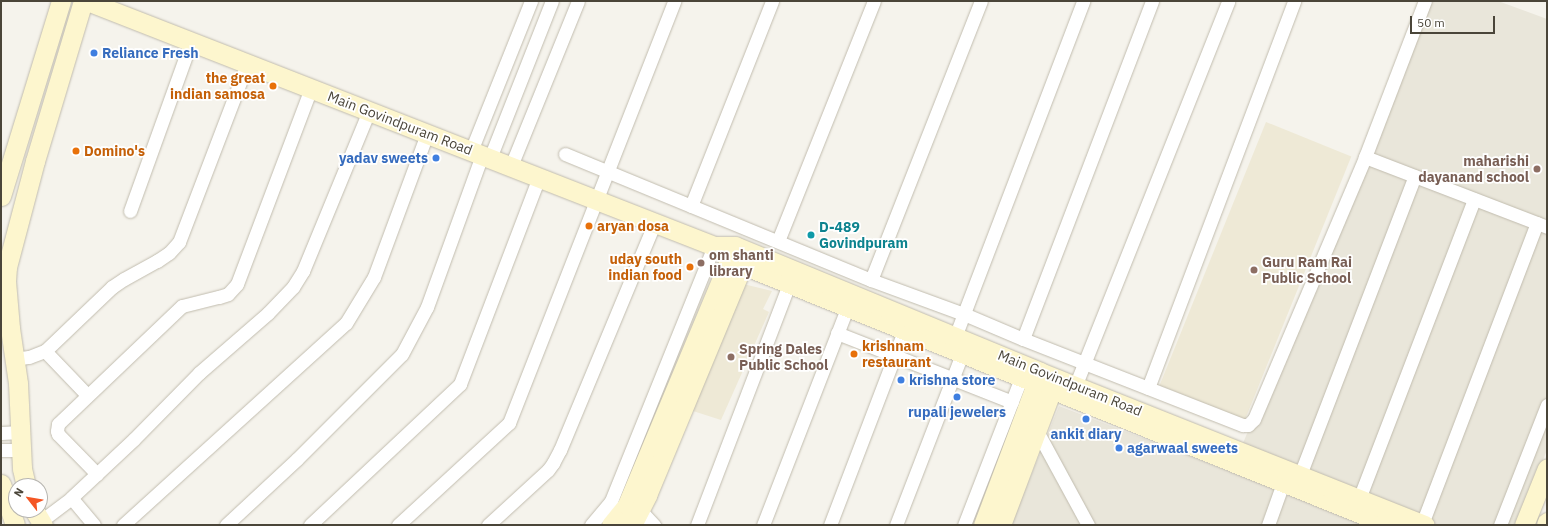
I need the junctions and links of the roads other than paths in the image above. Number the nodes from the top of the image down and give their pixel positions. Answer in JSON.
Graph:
{"nodes":[{"id":1,"x":60,"y":1,"type":"edge"},
{"id":2,"x":83,"y":1,"type":"edge"},
{"id":3,"x":87,"y":1,"type":"edge"},
{"id":4,"x":531,"y":1,"type":"edge"},
{"id":5,"x":552,"y":1,"type":"edge"},
{"id":6,"x":578,"y":1,"type":"edge"},
{"id":7,"x":674,"y":1,"type":"edge"},
{"id":8,"x":772,"y":1,"type":"edge"},
{"id":9,"x":874,"y":1,"type":"edge"},
{"id":10,"x":982,"y":1,"type":"edge"},
{"id":11,"x":1083,"y":1,"type":"edge"},
{"id":12,"x":1152,"y":1,"type":"edge"},
{"id":13,"x":1228,"y":1,"type":"edge"},
{"id":14,"x":1294,"y":1,"type":"edge"},
{"id":15,"x":1425,"y":1,"type":"edge"},
{"id":16,"x":516,"y":37,"type":"junction"},
{"id":17,"x":191,"y":42,"type":"junction"},
{"id":18,"x":535,"y":44,"type":"junction"},
{"id":19,"x":247,"y":64,"type":"junction"},
{"id":20,"x":311,"y":88,"type":"junction"},
{"id":21,"x":369,"y":111,"type":"junction"},
{"id":22,"x":427,"y":134,"type":"junction"},
{"id":23,"x":565,"y":154,"type":"dead end"},
{"id":24,"x":481,"y":155,"type":"junction"},
{"id":25,"x":1365,"y":157,"type":"junction"},
{"id":26,"x":511,"y":166,"type":"junction"},
{"id":27,"x":606,"y":172,"type":"junction"},
{"id":28,"x":1415,"y":176,"type":"junction"},
{"id":29,"x":538,"y":177,"type":"junction"},
{"id":30,"x":1,"y":196,"type":"edge"},
{"id":31,"x":596,"y":199,"type":"junction"},
{"id":32,"x":1474,"y":199,"type":"junction"},
{"id":33,"x":691,"y":206,"type":"junction"},
{"id":34,"x":130,"y":211,"type":"dead end"},
{"id":35,"x":655,"y":222,"type":"junction"},
{"id":36,"x":1542,"y":225,"type":"edge"},
{"id":37,"x":778,"y":242,"type":"junction"},
{"id":38,"x":714,"y":246,"type":"junction"},
{"id":39,"x":739,"y":256,"type":"junction"},
{"id":40,"x":871,"y":280,"type":"junction"},
{"id":41,"x":789,"y":284,"type":"junction"},
{"id":42,"x":847,"y":308,"type":"junction"},
{"id":43,"x":964,"y":314,"type":"junction"},
{"id":44,"x":904,"y":331,"type":"junction"},
{"id":45,"x":837,"y":333,"type":"junction"},
{"id":46,"x":955,"y":337,"type":"junction"},
{"id":47,"x":1023,"y":339,"type":"junction"},
{"id":48,"x":45,"y":351,"type":"junction"},
{"id":49,"x":962,"y":354,"type":"junction"},
{"id":50,"x":895,"y":356,"type":"junction"},
{"id":51,"x":14,"y":359,"type":"junction"},
{"id":52,"x":1085,"y":363,"type":"junction"},
{"id":53,"x":954,"y":379,"type":"junction"},
{"id":54,"x":1041,"y":381,"type":"junction"},
{"id":55,"x":1148,"y":388,"type":"junction"},
{"id":56,"x":1073,"y":392,"type":"junction"},
{"id":57,"x":87,"y":395,"type":"junction"},
{"id":58,"x":1012,"y":402,"type":"junction"},
{"id":59,"x":1547,"y":405,"type":"edge"},
{"id":60,"x":1037,"y":431,"type":"junction"},
{"id":61,"x":1,"y":433,"type":"edge"},
{"id":62,"x":20,"y":441,"type":"junction"},
{"id":63,"x":1,"y":450,"type":"edge"},
{"id":64,"x":1547,"y":468,"type":"edge"},
{"id":65,"x":97,"y":474,"type":"junction"},
{"id":66,"x":1300,"y":475,"type":"junction"},
{"id":67,"x":24,"y":478,"type":"edge"},
{"id":68,"x":1283,"y":483,"type":"junction"},
{"id":69,"x":1,"y":484,"type":"edge"},
{"id":70,"x":71,"y":498,"type":"junction"},
{"id":71,"x":1359,"y":499,"type":"junction"},
{"id":72,"x":636,"y":518,"type":"edge"},
{"id":73,"x":39,"y":519,"type":"edge"},
{"id":74,"x":1547,"y":522,"type":"edge"},
{"id":75,"x":1423,"y":524,"type":"edge"},
{"id":76,"x":15,"y":525,"type":"edge"},
{"id":77,"x":94,"y":525,"type":"edge"},
{"id":78,"x":123,"y":525,"type":"edge"},
{"id":79,"x":226,"y":525,"type":"edge"},
{"id":80,"x":310,"y":525,"type":"edge"},
{"id":81,"x":398,"y":525,"type":"edge"},
{"id":82,"x":488,"y":525,"type":"edge"},
{"id":83,"x":591,"y":525,"type":"edge"},
{"id":84,"x":611,"y":525,"type":"edge"},
{"id":85,"x":654,"y":525,"type":"edge"},
{"id":86,"x":697,"y":525,"type":"edge"},
{"id":87,"x":763,"y":525,"type":"edge"},
{"id":88,"x":830,"y":525,"type":"edge"},
{"id":89,"x":896,"y":525,"type":"edge"},
{"id":90,"x":964,"y":525,"type":"edge"},
{"id":91,"x":983,"y":525,"type":"edge"},
{"id":92,"x":1001,"y":525,"type":"edge"},
{"id":93,"x":1088,"y":525,"type":"edge"},
{"id":94,"x":1268,"y":525,"type":"edge"},
{"id":95,"x":1389,"y":525,"type":"edge"},
{"id":96,"x":1500,"y":525,"type":"edge"},
{"id":97,"x":1524,"y":525,"type":"edge"},
{"id":98,"x":1546,"y":525,"type":"edge"}],
"edges":[{"from":1,"to":30,"type":"street"},
{"from":2,"to":51,"type":"street"},
{"from":3,"to":17,"type":"street","name":"Main Govindpuram Road"},
{"from":4,"to":16,"type":"street"},
{"from":5,"to":18,"type":"street"},
{"from":6,"to":26,"type":"street"},
{"from":7,"to":27,"type":"street"},
{"from":8,"to":33,"type":"street"},
{"from":9,"to":37,"type":"street"},
{"from":10,"to":40,"type":"street"},
{"from":11,"to":43,"type":"street"},
{"from":12,"to":47,"type":"street"},
{"from":13,"to":52,"type":"street"},
{"from":14,"to":55,"type":"street"},
{"from":15,"to":25,"type":"street"},
{"from":16,"to":18,"type":"street"},
{"from":16,"to":24,"type":"street"},
{"from":17,"to":19,"type":"street","name":"Main Govindpuram Road"},
{"from":17,"to":34,"type":"street"},
{"from":18,"to":24,"type":"street"},
{"from":19,"to":20,"type":"street","name":"Main Govindpuram Road"},
{"from":19,"to":48,"type":"street"},
{"from":20,"to":21,"type":"street","name":"Main Govindpuram Road"},
{"from":20,"to":57,"type":"street"},
{"from":21,"to":22,"type":"street","name":"Main Govindpuram Road"},
{"from":21,"to":65,"type":"street"},
{"from":22,"to":24,"type":"street","name":"Main Govindpuram Road"},
{"from":22,"to":78,"type":"street"},
{"from":23,"to":27,"type":"street"},
{"from":24,"to":26,"type":"street","name":"Main Govindpuram Road"},
{"from":24,"to":79,"type":"street"},
{"from":25,"to":28,"type":"street"},
{"from":25,"to":55,"type":"street"},
{"from":26,"to":29,"type":"street","name":"Main Govindpuram Road"},
{"from":27,"to":31,"type":"street"},
{"from":27,"to":33,"type":"street"},
{"from":28,"to":32,"type":"street"},
{"from":28,"to":66,"type":"street"},
{"from":29,"to":31,"type":"street","name":"Main Govindpuram Road"},
{"from":29,"to":80,"type":"street"},
{"from":31,"to":35,"type":"street","name":"Main Govindpuram Road"},
{"from":31,"to":81,"type":"street"},
{"from":32,"to":36,"type":"street"},
{"from":32,"to":71,"type":"street"},
{"from":33,"to":37,"type":"street"},
{"from":35,"to":38,"type":"street","name":"Main Govindpuram Road"},
{"from":35,"to":82,"type":"street"},
{"from":36,"to":75,"type":"street"},
{"from":37,"to":40,"type":"street"},
{"from":38,"to":39,"type":"street","name":"Main Govindpuram Road"},
{"from":38,"to":83,"type":"street"},
{"from":39,"to":41,"type":"street","name":"Main Govindpuram Road"},
{"from":39,"to":46,"type":"street","name":"Main Govindpuram Road"},
{"from":39,"to":72,"type":"street"},
{"from":39,"to":84,"type":"street"},
{"from":40,"to":43,"type":"street"},
{"from":41,"to":42,"type":"street","name":"Main Govindpuram Road"},
{"from":41,"to":86,"type":"street"},
{"from":42,"to":44,"type":"street","name":"Main Govindpuram Road"},
{"from":42,"to":45,"type":"street"},
{"from":43,"to":46,"type":"street"},
{"from":43,"to":47,"type":"street"},
{"from":44,"to":49,"type":"street","name":"Main Govindpuram Road"},
{"from":44,"to":50,"type":"street"},
{"from":45,"to":50,"type":"street"},
{"from":45,"to":87,"type":"street"},
{"from":46,"to":54,"type":"street","name":"Main Govindpuram Road"},
{"from":47,"to":52,"type":"street"},
{"from":48,"to":51,"type":"street"},
{"from":48,"to":57,"type":"street"},
{"from":49,"to":53,"type":"street"},
{"from":49,"to":54,"type":"street","name":"Main Govindpuram Road"},
{"from":50,"to":53,"type":"street"},
{"from":50,"to":88,"type":"street"},
{"from":51,"to":62,"type":"street"},
{"from":52,"to":55,"type":"street"},
{"from":52,"to":56,"type":"street"},
{"from":53,"to":58,"type":"street"},
{"from":53,"to":89,"type":"street"},
{"from":54,"to":56,"type":"street","name":"Main Govindpuram Road"},
{"from":54,"to":58,"type":"street"},
{"from":54,"to":60,"type":"street"},
{"from":54,"to":91,"type":"street"},
{"from":56,"to":66,"type":"street","name":"Main Govindpuram Road"},
{"from":56,"to":68,"type":"street","name":"Main Govindpuram Road"},
{"from":57,"to":65,"type":"street"},
{"from":58,"to":90,"type":"street"},
{"from":59,"to":96,"type":"street"},
{"from":60,"to":92,"type":"street"},
{"from":60,"to":93,"type":"street"},
{"from":61,"to":62,"type":"street"},
{"from":62,"to":63,"type":"street"},
{"from":62,"to":67,"type":"street"},
{"from":64,"to":97,"type":"street"},
{"from":65,"to":70,"type":"street"},
{"from":66,"to":71,"type":"street","name":"Main Govindpuram Road"},
{"from":68,"to":94,"type":"street"},
{"from":68,"to":95,"type":"street","name":"Main Govindpuram Road"},
{"from":69,"to":76,"type":"street"},
{"from":70,"to":73,"type":"street"},
{"from":70,"to":77,"type":"street"},
{"from":71,"to":75,"type":"street","name":"Main Govindpuram Road"},
{"from":72,"to":85,"type":"street"},
{"from":74,"to":98,"type":"street"}]}
